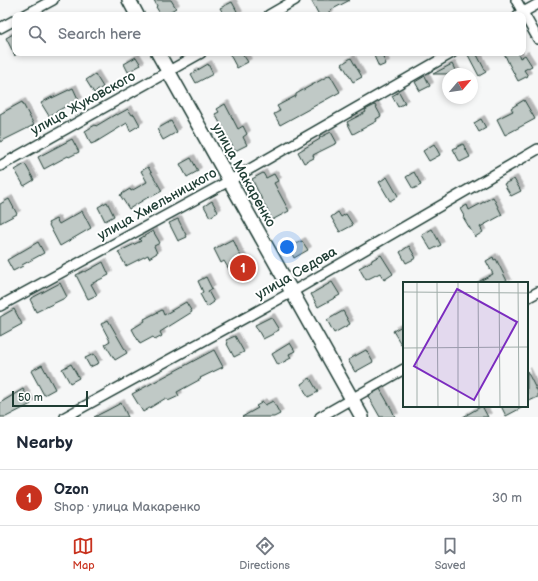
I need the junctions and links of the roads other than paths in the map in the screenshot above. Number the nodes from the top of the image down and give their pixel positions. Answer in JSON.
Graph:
{"nodes":[{"id":1,"x":53,"y":0,"type":"edge"},
{"id":2,"x":129,"y":0,"type":"edge"},
{"id":3,"x":296,"y":0,"type":"edge"},
{"id":4,"x":516,"y":0,"type":"edge"},
{"id":5,"x":538,"y":4,"type":"edge"},
{"id":6,"x":31,"y":12,"type":"edge"},
{"id":7,"x":135,"y":12,"type":"edge"},
{"id":8,"x":274,"y":12,"type":"edge"},
{"id":9,"x":520,"y":12,"type":"edge"},
{"id":10,"x":522,"y":12,"type":"edge"},
{"id":11,"x":12,"y":22,"type":"edge"},
{"id":12,"x":526,"y":22,"type":"edge"},
{"id":13,"x":0,"y":28,"type":"edge"},
{"id":14,"x":538,"y":39,"type":"edge"},
{"id":15,"x":160,"y":56,"type":"edge"},
{"id":16,"x":196,"y":56,"type":"edge"},
{"id":17,"x":447,"y":56,"type":"edge"},
{"id":18,"x":168,"y":72,"type":"junction"},
{"id":19,"x":538,"y":149,"type":"edge"},
{"id":20,"x":0,"y":166,"type":"edge"},
{"id":21,"x":229,"y":181,"type":"junction"},
{"id":22,"x":292,"y":292,"type":"junction"},
{"id":23,"x":538,"y":292,"type":"edge"},
{"id":24,"x":528,"y":297,"type":"edge"},
{"id":25,"x":0,"y":306,"type":"edge"},
{"id":26,"x":403,"y":370,"type":"edge"},
{"id":27,"x":352,"y":399,"type":"junction"},
{"id":28,"x":65,"y":417,"type":"edge"},
{"id":29,"x":320,"y":417,"type":"edge"},
{"id":30,"x":362,"y":417,"type":"edge"}],
"edges":[{"from":1,"to":6,"type":"street"},
{"from":2,"to":7,"type":"street"},
{"from":3,"to":8,"type":"street"},
{"from":4,"to":9,"type":"street"},
{"from":5,"to":10,"type":"street"},
{"from":11,"to":13,"type":"street"},
{"from":12,"to":14,"type":"street"},
{"from":15,"to":18,"type":"street","name":"улица Макаренко"},
{"from":16,"to":18,"type":"street","name":"улица Жуковского"},
{"from":17,"to":21,"type":"street","name":"улица Хмельницкого"},
{"from":18,"to":20,"type":"street","name":"улица Жуковского"},
{"from":18,"to":21,"type":"street","name":"улица Макаренко"},
{"from":19,"to":22,"type":"street","name":"улица Седова"},
{"from":21,"to":22,"type":"street","name":"улица Макаренко"},
{"from":21,"to":25,"type":"street","name":"улица Хмельницкого"},
{"from":22,"to":27,"type":"street","name":"улица Макаренко"},
{"from":22,"to":28,"type":"street","name":"улица Седова"},
{"from":23,"to":24,"type":"street"},
{"from":26,"to":27,"type":"street"},
{"from":27,"to":29,"type":"street"},
{"from":27,"to":30,"type":"street","name":"улица Макаренко"}]}
